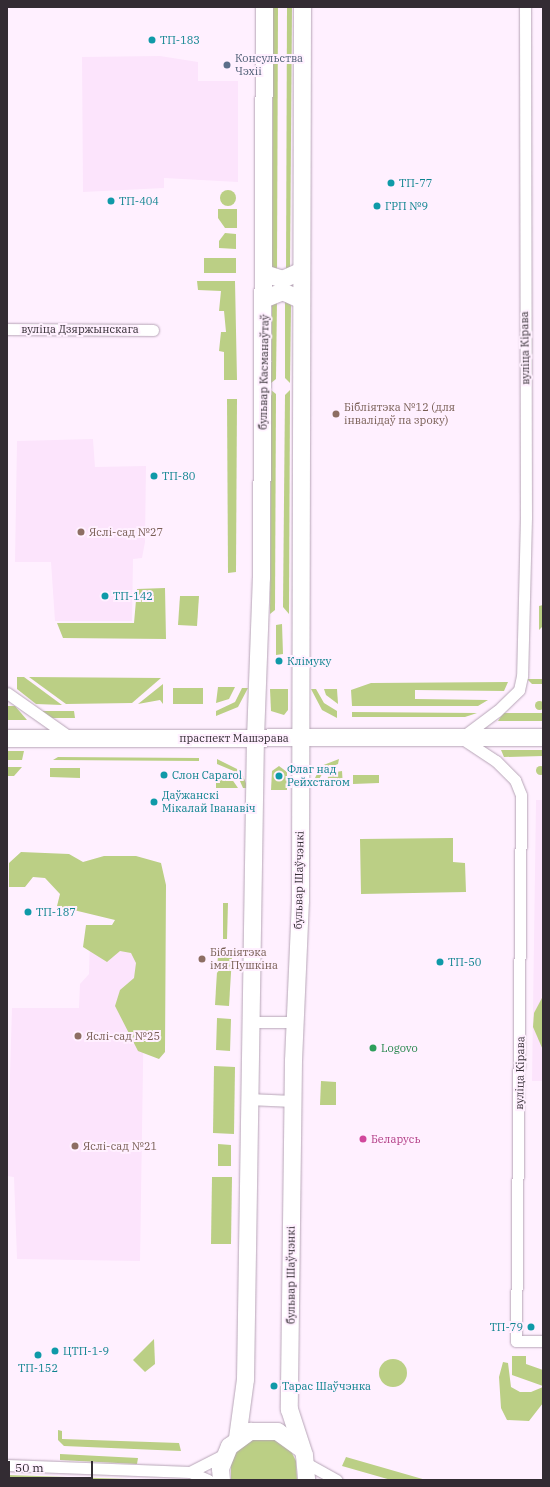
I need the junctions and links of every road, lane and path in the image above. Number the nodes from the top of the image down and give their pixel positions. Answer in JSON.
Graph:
{"nodes":[{"id":1,"x":264,"y":7,"type":"edge"},
{"id":2,"x":302,"y":7,"type":"edge"},
{"id":3,"x":525,"y":7,"type":"edge"},
{"id":4,"x":300,"y":271,"type":"junction"},
{"id":5,"x":264,"y":272,"type":"junction"},
{"id":6,"x":265,"y":298,"type":"junction"},
{"id":7,"x":300,"y":299,"type":"junction"},
{"id":8,"x":7,"y":329,"type":"edge"},
{"id":9,"x":153,"y":330,"type":"dead end"},
{"id":10,"x":7,"y":693,"type":"edge"},
{"id":11,"x":543,"y":736,"type":"edge"},
{"id":12,"x":7,"y":738,"type":"edge"},
{"id":13,"x":71,"y":738,"type":"junction"},
{"id":14,"x":255,"y":738,"type":"junction"},
{"id":15,"x":300,"y":738,"type":"junction"},
{"id":16,"x":461,"y":738,"type":"junction"},
{"id":17,"x":251,"y":1022,"type":"junction"},
{"id":18,"x":294,"y":1022,"type":"junction"},
{"id":19,"x":248,"y":1099,"type":"junction"},
{"id":20,"x":293,"y":1101,"type":"junction"},
{"id":21,"x":543,"y":1341,"type":"edge"},
{"id":22,"x":237,"y":1438,"type":"junction"},
{"id":23,"x":299,"y":1447,"type":"junction"},
{"id":24,"x":224,"y":1456,"type":"junction"},
{"id":25,"x":7,"y":1465,"type":"edge"},
{"id":26,"x":190,"y":1472,"type":"junction"},
{"id":27,"x":306,"y":1472,"type":"edge"},
{"id":28,"x":208,"y":1480,"type":"edge"},
{"id":29,"x":221,"y":1480,"type":"edge"},
{"id":30,"x":337,"y":1480,"type":"edge"}],
"edges":[{"from":1,"to":5,"type":"main road","name":"бульвар Касманаўтаў"},
{"from":2,"to":4,"type":"main road"},
{"from":3,"to":16,"type":"street","name":"вуліца Кірава"},
{"from":4,"to":5,"type":"main road"},
{"from":4,"to":7,"type":"main road"},
{"from":5,"to":6,"type":"main road","name":"бульвар Касманаўтаў"},
{"from":6,"to":7,"type":"main road"},
{"from":6,"to":14,"type":"main road","name":"бульвар Касманаўтаў"},
{"from":7,"to":15,"type":"main road"},
{"from":8,"to":9,"type":"street","name":"вуліца Дзяржынскага"},
{"from":10,"to":13,"type":"street"},
{"from":11,"to":16,"type":"main road","name":"праспект Машэрава"},
{"from":12,"to":13,"type":"main road","name":"праспект Машэрава"},
{"from":13,"to":14,"type":"main road","name":"праспект Машэрава"},
{"from":14,"to":15,"type":"main road","name":"праспект Машэрава"},
{"from":14,"to":17,"type":"main road"},
{"from":15,"to":16,"type":"main road","name":"праспект Машэрава"},
{"from":15,"to":18,"type":"main road","name":"бульвар Шаўчэнкі"},
{"from":16,"to":21,"type":"street","name":"вуліца Кірава"},
{"from":17,"to":18,"type":"street"},
{"from":17,"to":19,"type":"main road"},
{"from":18,"to":20,"type":"main road","name":"бульвар Шаўчэнкі"},
{"from":19,"to":20,"type":"street"},
{"from":19,"to":22,"type":"main road"},
{"from":20,"to":23,"type":"main road","name":"бульвар Шаўчэнкі"},
{"from":22,"to":23,"type":"main road"},
{"from":22,"to":24,"type":"main road"},
{"from":23,"to":27,"type":"main road","name":"бульвар Шаўчэнкі"},
{"from":24,"to":26,"type":"street"},
{"from":24,"to":29,"type":"main road"},
{"from":25,"to":26,"type":"street"},
{"from":26,"to":28,"type":"street"},
{"from":27,"to":30,"type":"street"}]}
